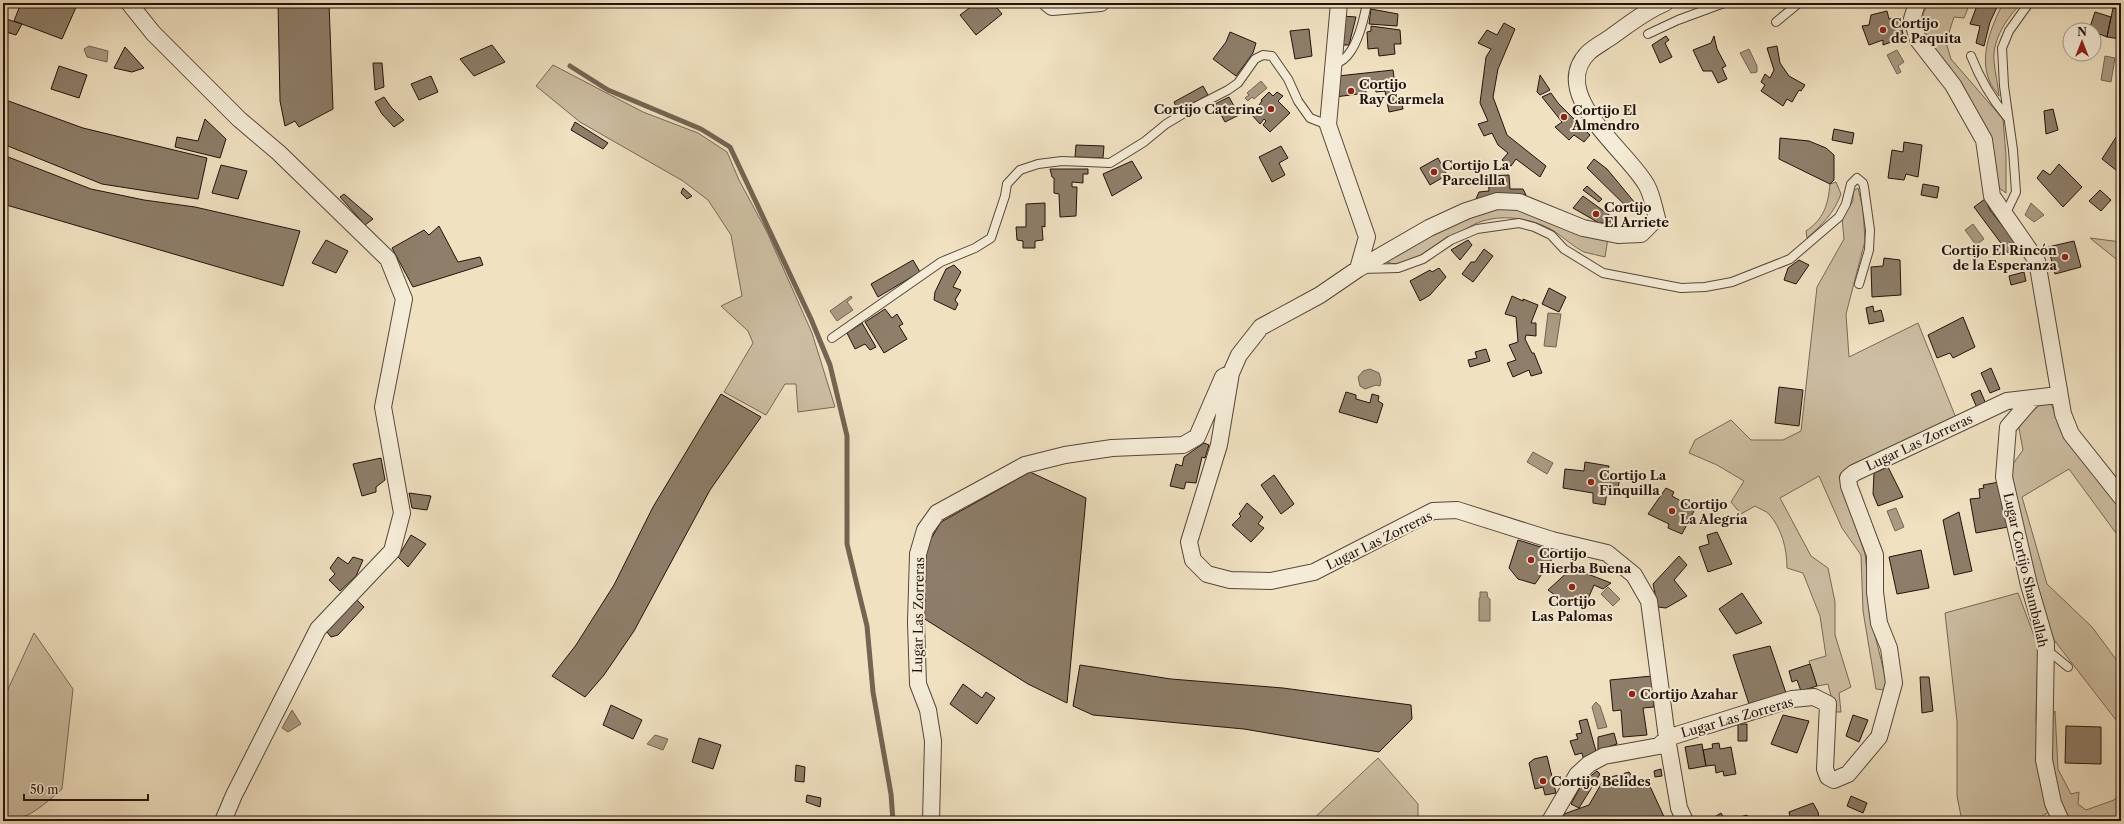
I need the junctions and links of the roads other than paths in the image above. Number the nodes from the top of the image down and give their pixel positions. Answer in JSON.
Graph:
{"nodes":[{"id":1,"x":129,"y":3,"type":"edge"},
{"id":2,"x":1047,"y":3,"type":"edge"},
{"id":3,"x":1101,"y":3,"type":"edge"},
{"id":4,"x":1339,"y":3,"type":"edge"},
{"id":5,"x":1367,"y":3,"type":"edge"},
{"id":6,"x":1665,"y":3,"type":"edge"},
{"id":7,"x":1724,"y":3,"type":"edge"},
{"id":8,"x":1799,"y":3,"type":"edge"},
{"id":9,"x":1917,"y":3,"type":"edge"},
{"id":10,"x":2029,"y":3,"type":"edge"},
{"id":11,"x":1776,"y":22,"type":"dead end"},
{"id":12,"x":1648,"y":34,"type":"dead end"},
{"id":13,"x":1971,"y":56,"type":"dead end"},
{"id":14,"x":1333,"y":65,"type":"junction"},
{"id":15,"x":2007,"y":118,"type":"junction"},
{"id":16,"x":1328,"y":125,"type":"junction"},
{"id":17,"x":2005,"y":214,"type":"junction"},
{"id":18,"x":1358,"y":269,"type":"junction"},
{"id":19,"x":1859,"y":284,"type":"dead end"},
{"id":20,"x":832,"y":338,"type":"dead end"},
{"id":21,"x":1231,"y":373,"type":"junction"},
{"id":22,"x":2058,"y":395,"type":"junction"},
{"id":23,"x":2033,"y":398,"type":"junction"},
{"id":24,"x":2121,"y":497,"type":"edge"},
{"id":25,"x":2046,"y":648,"type":"junction"},
{"id":26,"x":2068,"y":667,"type":"dead end"},
{"id":27,"x":1667,"y":738,"type":"junction"},
{"id":28,"x":223,"y":821,"type":"edge"},
{"id":29,"x":932,"y":821,"type":"edge"},
{"id":30,"x":1550,"y":821,"type":"edge"},
{"id":31,"x":1685,"y":821,"type":"edge"},
{"id":32,"x":2061,"y":821,"type":"edge"}],
"edges":[{"from":1,"to":28,"type":"street"},
{"from":2,"to":3,"type":"street"},
{"from":4,"to":14,"type":"street"},
{"from":5,"to":14,"type":"lane"},
{"from":6,"to":18,"type":"street"},
{"from":7,"to":12,"type":"lane"},
{"from":8,"to":11,"type":"lane"},
{"from":9,"to":17,"type":"street"},
{"from":10,"to":15,"type":"lane"},
{"from":13,"to":15,"type":"lane"},
{"from":14,"to":16,"type":"street"},
{"from":15,"to":17,"type":"lane"},
{"from":16,"to":18,"type":"street"},
{"from":16,"to":20,"type":"lane"},
{"from":17,"to":22,"type":"street"},
{"from":18,"to":19,"type":"lane"},
{"from":18,"to":21,"type":"street"},
{"from":21,"to":27,"type":"street","name":"Lugar Las Zorreras"},
{"from":21,"to":29,"type":"street","name":"Lugar Las Zorreras"},
{"from":22,"to":23,"type":"street","name":"Lugar Las Zorreras"},
{"from":22,"to":24,"type":"street"},
{"from":23,"to":25,"type":"street","name":"Lugar Cortijo Shamballah"},
{"from":23,"to":27,"type":"street","name":"Lugar Las Zorreras"},
{"from":25,"to":26,"type":"lane"},
{"from":25,"to":32,"type":"street","name":"Lugar Cortijo Shamballah"},
{"from":27,"to":30,"type":"street"},
{"from":27,"to":31,"type":"street"}]}
